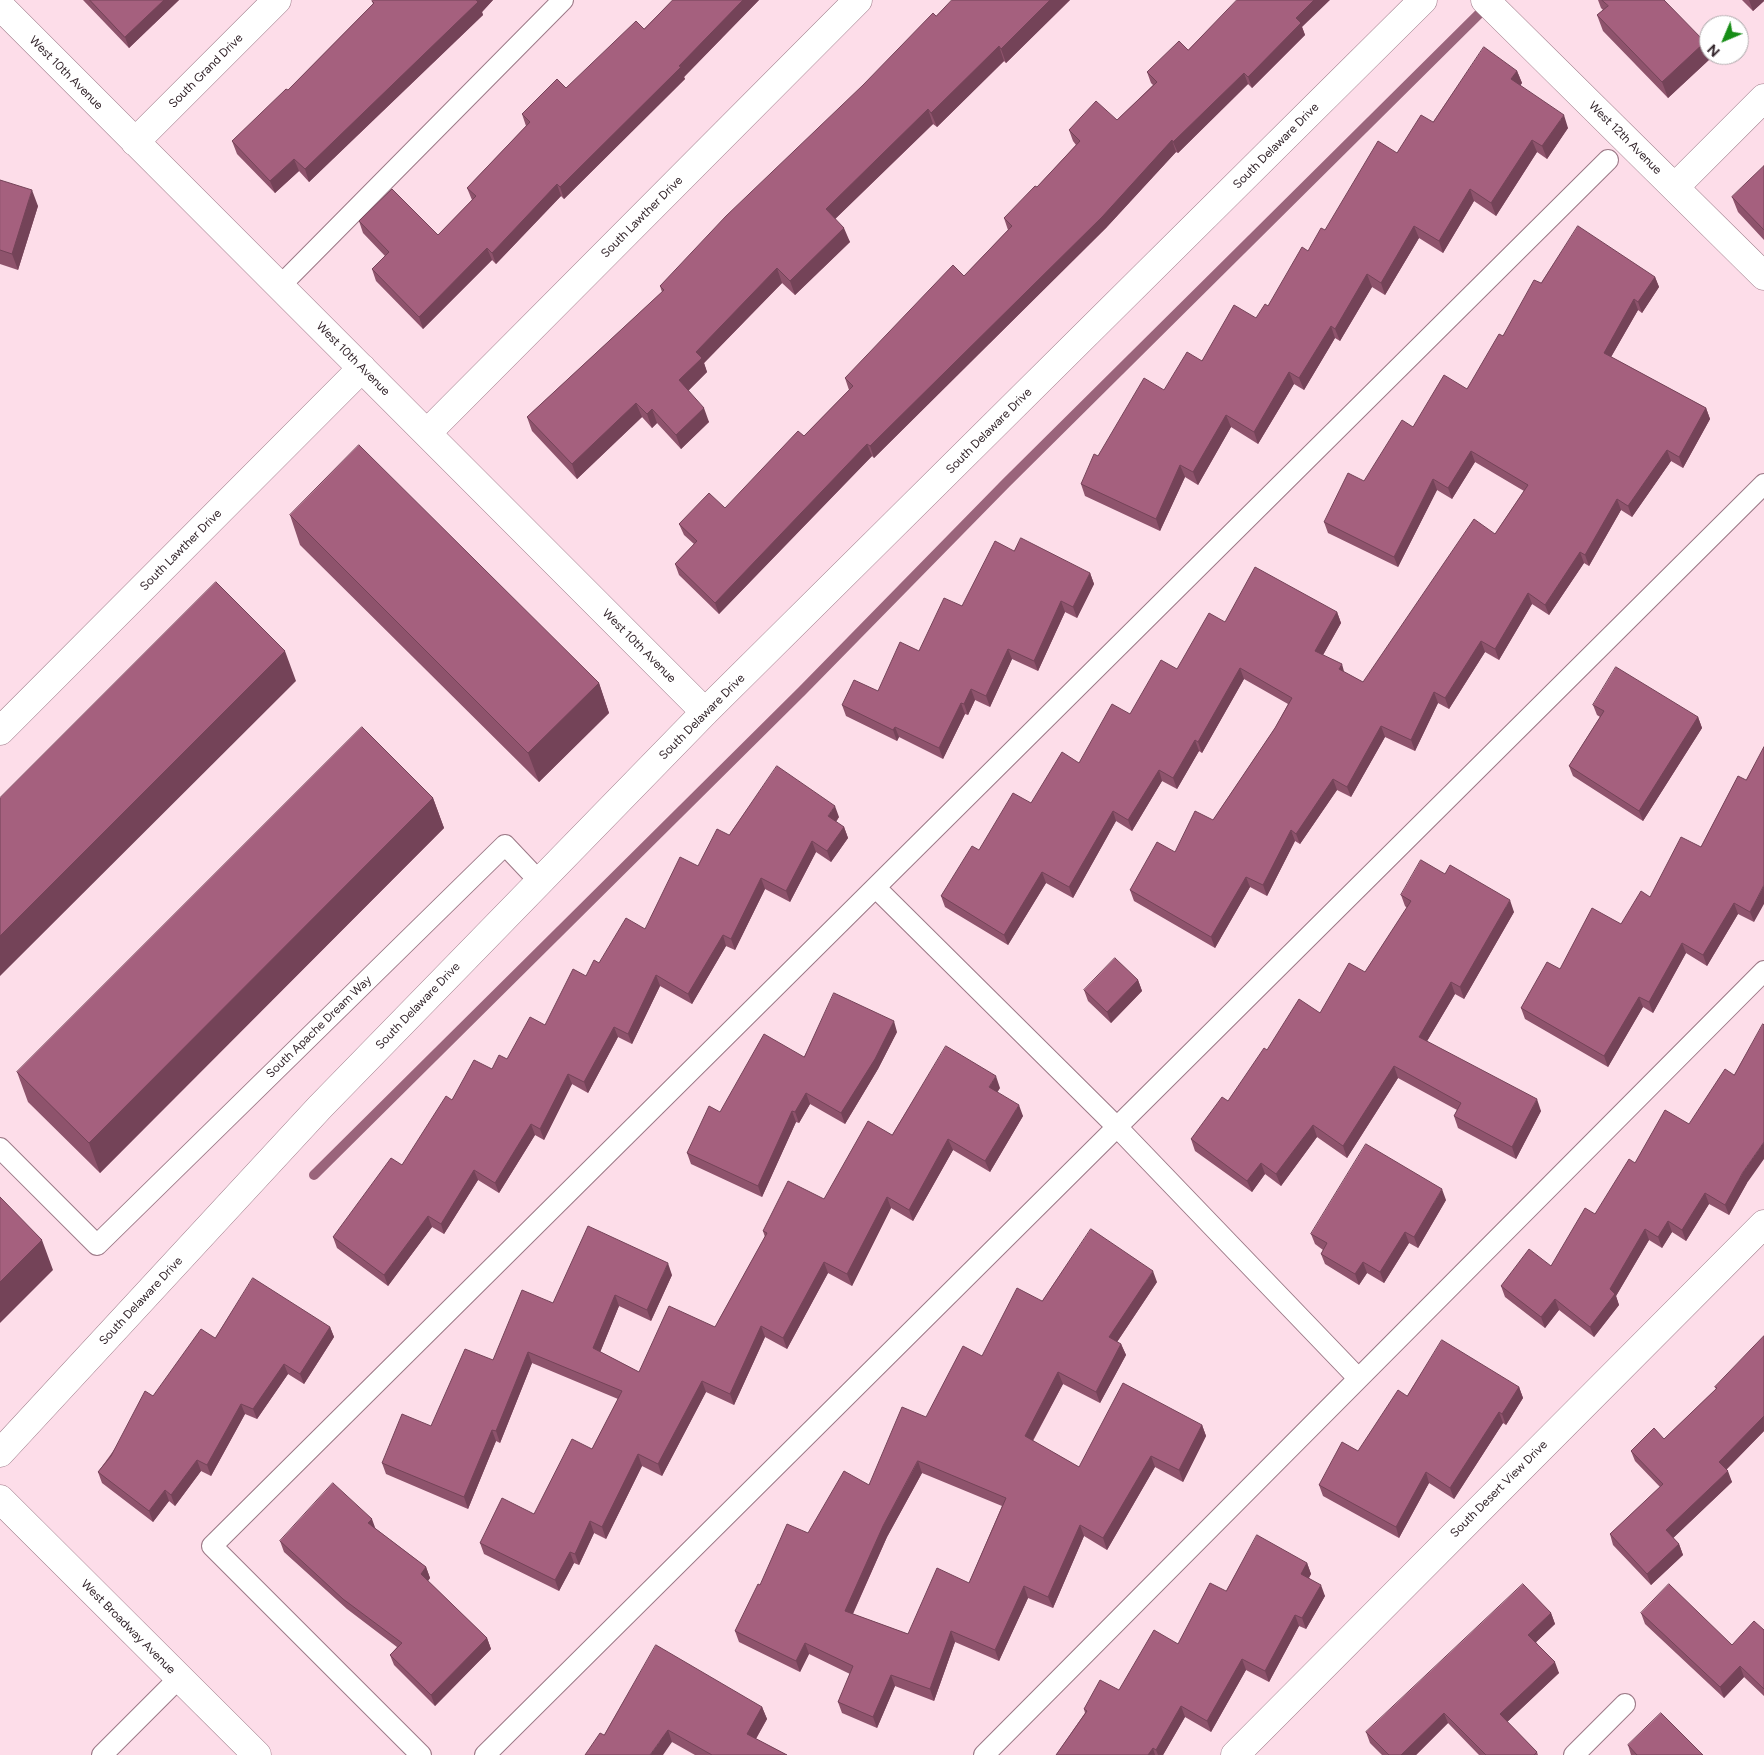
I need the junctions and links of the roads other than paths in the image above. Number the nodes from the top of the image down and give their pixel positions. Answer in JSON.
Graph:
{"nodes":[{"id":1,"x":278,"y":0,"type":"edge"},
{"id":2,"x":563,"y":0,"type":"edge"},
{"id":3,"x":858,"y":0,"type":"edge"},
{"id":4,"x":1423,"y":0,"type":"edge"},
{"id":5,"x":0,"y":6,"type":"edge"},
{"id":6,"x":1493,"y":8,"type":"edge"},
{"id":7,"x":1764,"y":98,"type":"edge"},
{"id":8,"x":135,"y":142,"type":"junction"},
{"id":9,"x":1608,"y":160,"type":"dead end"},
{"id":10,"x":1675,"y":187,"type":"junction"},
{"id":11,"x":1764,"y":276,"type":"edge"},
{"id":12,"x":280,"y":286,"type":"junction"},
{"id":13,"x":362,"y":368,"type":"junction"},
{"id":14,"x":427,"y":433,"type":"junction"},
{"id":15,"x":1764,"y":484,"type":"edge"},
{"id":16,"x":705,"y":712,"type":"junction"},
{"id":17,"x":0,"y":731,"type":"edge"},
{"id":18,"x":540,"y":882,"type":"junction"},
{"id":19,"x":876,"y":888,"type":"junction"},
{"id":20,"x":1764,"y":972,"type":"edge"},
{"id":21,"x":1118,"y":1128,"type":"junction"},
{"id":22,"x":0,"y":1148,"type":"edge"},
{"id":23,"x":1764,"y":1224,"type":"edge"},
{"id":24,"x":1358,"y":1378,"type":"junction"},
{"id":25,"x":0,"y":1453,"type":"edge"},
{"id":26,"x":0,"y":1499,"type":"edge"},
{"id":27,"x":179,"y":1678,"type":"junction"},
{"id":28,"x":1624,"y":1704,"type":"dead end"},
{"id":29,"x":102,"y":1755,"type":"edge"},
{"id":30,"x":257,"y":1755,"type":"edge"},
{"id":31,"x":421,"y":1755,"type":"edge"},
{"id":32,"x":485,"y":1755,"type":"edge"},
{"id":33,"x":984,"y":1755,"type":"edge"},
{"id":34,"x":1235,"y":1755,"type":"edge"},
{"id":35,"x":1574,"y":1755,"type":"edge"}],
"edges":[{"from":1,"to":8,"type":"street","name":"South Grand Drive"},
{"from":2,"to":12,"type":"lane"},
{"from":3,"to":14,"type":"street","name":"South Lawther Drive"},
{"from":4,"to":16,"type":"street","name":"South Delaware Drive"},
{"from":5,"to":8,"type":"street","name":"West 10th Avenue"},
{"from":6,"to":10,"type":"street","name":"West 12th Avenue"},
{"from":7,"to":10,"type":"street"},
{"from":8,"to":12,"type":"street","name":"West 10th Avenue"},
{"from":9,"to":19,"type":"lane"},
{"from":10,"to":11,"type":"street","name":"West 12th Avenue"},
{"from":12,"to":13,"type":"street","name":"West 10th Avenue"},
{"from":13,"to":14,"type":"street","name":"West 10th Avenue"},
{"from":13,"to":17,"type":"street","name":"South Lawther Drive"},
{"from":14,"to":16,"type":"street","name":"West 10th Avenue"},
{"from":15,"to":21,"type":"lane"},
{"from":16,"to":18,"type":"street","name":"South Delaware Drive"},
{"from":18,"to":22,"type":"lane","name":"South Apache Dream Way"},
{"from":18,"to":25,"type":"street","name":"South Delaware Drive"},
{"from":19,"to":21,"type":"lane"},
{"from":19,"to":31,"type":"lane"},
{"from":20,"to":24,"type":"lane"},
{"from":21,"to":24,"type":"lane"},
{"from":21,"to":32,"type":"lane"},
{"from":23,"to":34,"type":"street","name":"South Desert View Drive"},
{"from":24,"to":33,"type":"lane"},
{"from":26,"to":27,"type":"street","name":"West Broadway Avenue"},
{"from":27,"to":29,"type":"lane"},
{"from":27,"to":30,"type":"street","name":"West Broadway Avenue"},
{"from":28,"to":35,"type":"lane"}]}
